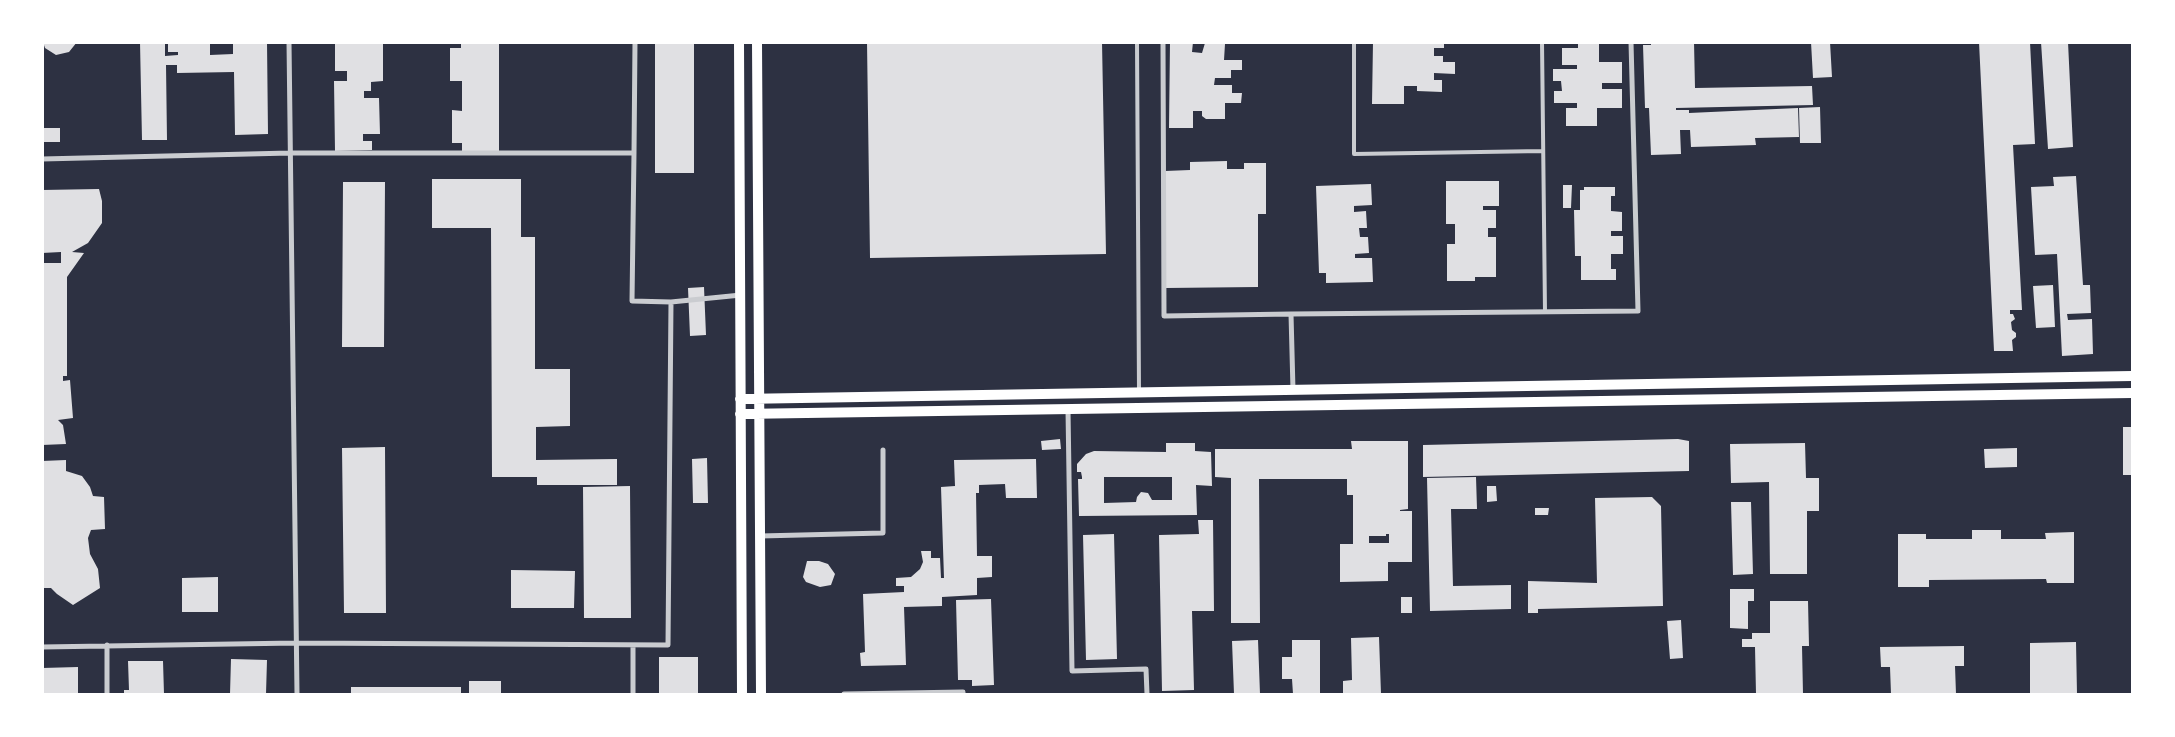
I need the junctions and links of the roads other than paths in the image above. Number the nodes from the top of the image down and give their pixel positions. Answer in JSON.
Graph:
{"nodes":[{"id":1,"x":289,"y":42,"type":"edge"},
{"id":2,"x":635,"y":42,"type":"edge"},
{"id":3,"x":739,"y":42,"type":"edge"},
{"id":4,"x":757,"y":42,"type":"edge"},
{"id":5,"x":1137,"y":42,"type":"edge"},
{"id":6,"x":1163,"y":42,"type":"edge"},
{"id":7,"x":1354,"y":42,"type":"edge"},
{"id":8,"x":1542,"y":42,"type":"edge"},
{"id":9,"x":1631,"y":42,"type":"edge"},
{"id":10,"x":1543,"y":151,"type":"junction"},
{"id":11,"x":290,"y":153,"type":"junction"},
{"id":12,"x":634,"y":153,"type":"junction"},
{"id":13,"x":42,"y":159,"type":"edge"},
{"id":14,"x":741,"y":295,"type":"junction"},
{"id":15,"x":671,"y":302,"type":"junction"},
{"id":16,"x":1545,"y":312,"type":"junction"},
{"id":17,"x":1292,"y":314,"type":"junction"},
{"id":18,"x":2132,"y":376,"type":"edge"},
{"id":19,"x":1293,"y":390,"type":"junction"},
{"id":20,"x":1139,"y":392,"type":"junction"},
{"id":21,"x":2132,"y":393,"type":"edge"},
{"id":22,"x":759,"y":398,"type":"junction"},
{"id":23,"x":740,"y":399,"type":"junction"},
{"id":24,"x":1068,"y":410,"type":"junction"},
{"id":25,"x":740,"y":414,"type":"junction"},
{"id":26,"x":759,"y":414,"type":"junction"},
{"id":27,"x":883,"y":450,"type":"dead end"},
{"id":28,"x":760,"y":536,"type":"junction"},
{"id":29,"x":296,"y":643,"type":"junction"},
{"id":30,"x":107,"y":645,"type":"junction"},
{"id":31,"x":633,"y":645,"type":"junction"},
{"id":32,"x":42,"y":647,"type":"edge"},
{"id":33,"x":107,"y":694,"type":"edge"},
{"id":34,"x":297,"y":694,"type":"edge"},
{"id":35,"x":633,"y":694,"type":"edge"},
{"id":36,"x":742,"y":694,"type":"edge"},
{"id":37,"x":761,"y":694,"type":"edge"},
{"id":38,"x":844,"y":694,"type":"edge"},
{"id":39,"x":963,"y":694,"type":"edge"},
{"id":40,"x":1146,"y":694,"type":"edge"}],
"edges":[{"from":1,"to":11,"type":"street"},
{"from":2,"to":12,"type":"street"},
{"from":3,"to":14,"type":"main road"},
{"from":4,"to":22,"type":"main road"},
{"from":5,"to":20,"type":"lane"},
{"from":6,"to":17,"type":"street"},
{"from":7,"to":10,"type":"lane"},
{"from":8,"to":10,"type":"lane"},
{"from":9,"to":16,"type":"street"},
{"from":10,"to":16,"type":"lane"},
{"from":11,"to":12,"type":"street"},
{"from":11,"to":13,"type":"street"},
{"from":11,"to":29,"type":"street"},
{"from":12,"to":15,"type":"street"},
{"from":14,"to":15,"type":"street"},
{"from":14,"to":23,"type":"main road"},
{"from":15,"to":31,"type":"street"},
{"from":16,"to":17,"type":"street"},
{"from":17,"to":19,"type":"street"},
{"from":18,"to":19,"type":"main road"},
{"from":19,"to":20,"type":"main road"},
{"from":20,"to":22,"type":"main road"},
{"from":21,"to":24,"type":"main road"},
{"from":22,"to":23,"type":"main road"},
{"from":22,"to":26,"type":"main road"},
{"from":23,"to":25,"type":"main road"},
{"from":24,"to":26,"type":"main road"},
{"from":24,"to":40,"type":"street"},
{"from":25,"to":26,"type":"main road"},
{"from":25,"to":36,"type":"main road"},
{"from":26,"to":28,"type":"main road"},
{"from":27,"to":28,"type":"street"},
{"from":28,"to":37,"type":"main road"},
{"from":29,"to":30,"type":"street"},
{"from":29,"to":31,"type":"street"},
{"from":29,"to":34,"type":"street"},
{"from":30,"to":32,"type":"street"},
{"from":30,"to":33,"type":"street"},
{"from":31,"to":35,"type":"street"},
{"from":38,"to":39,"type":"street"}]}
